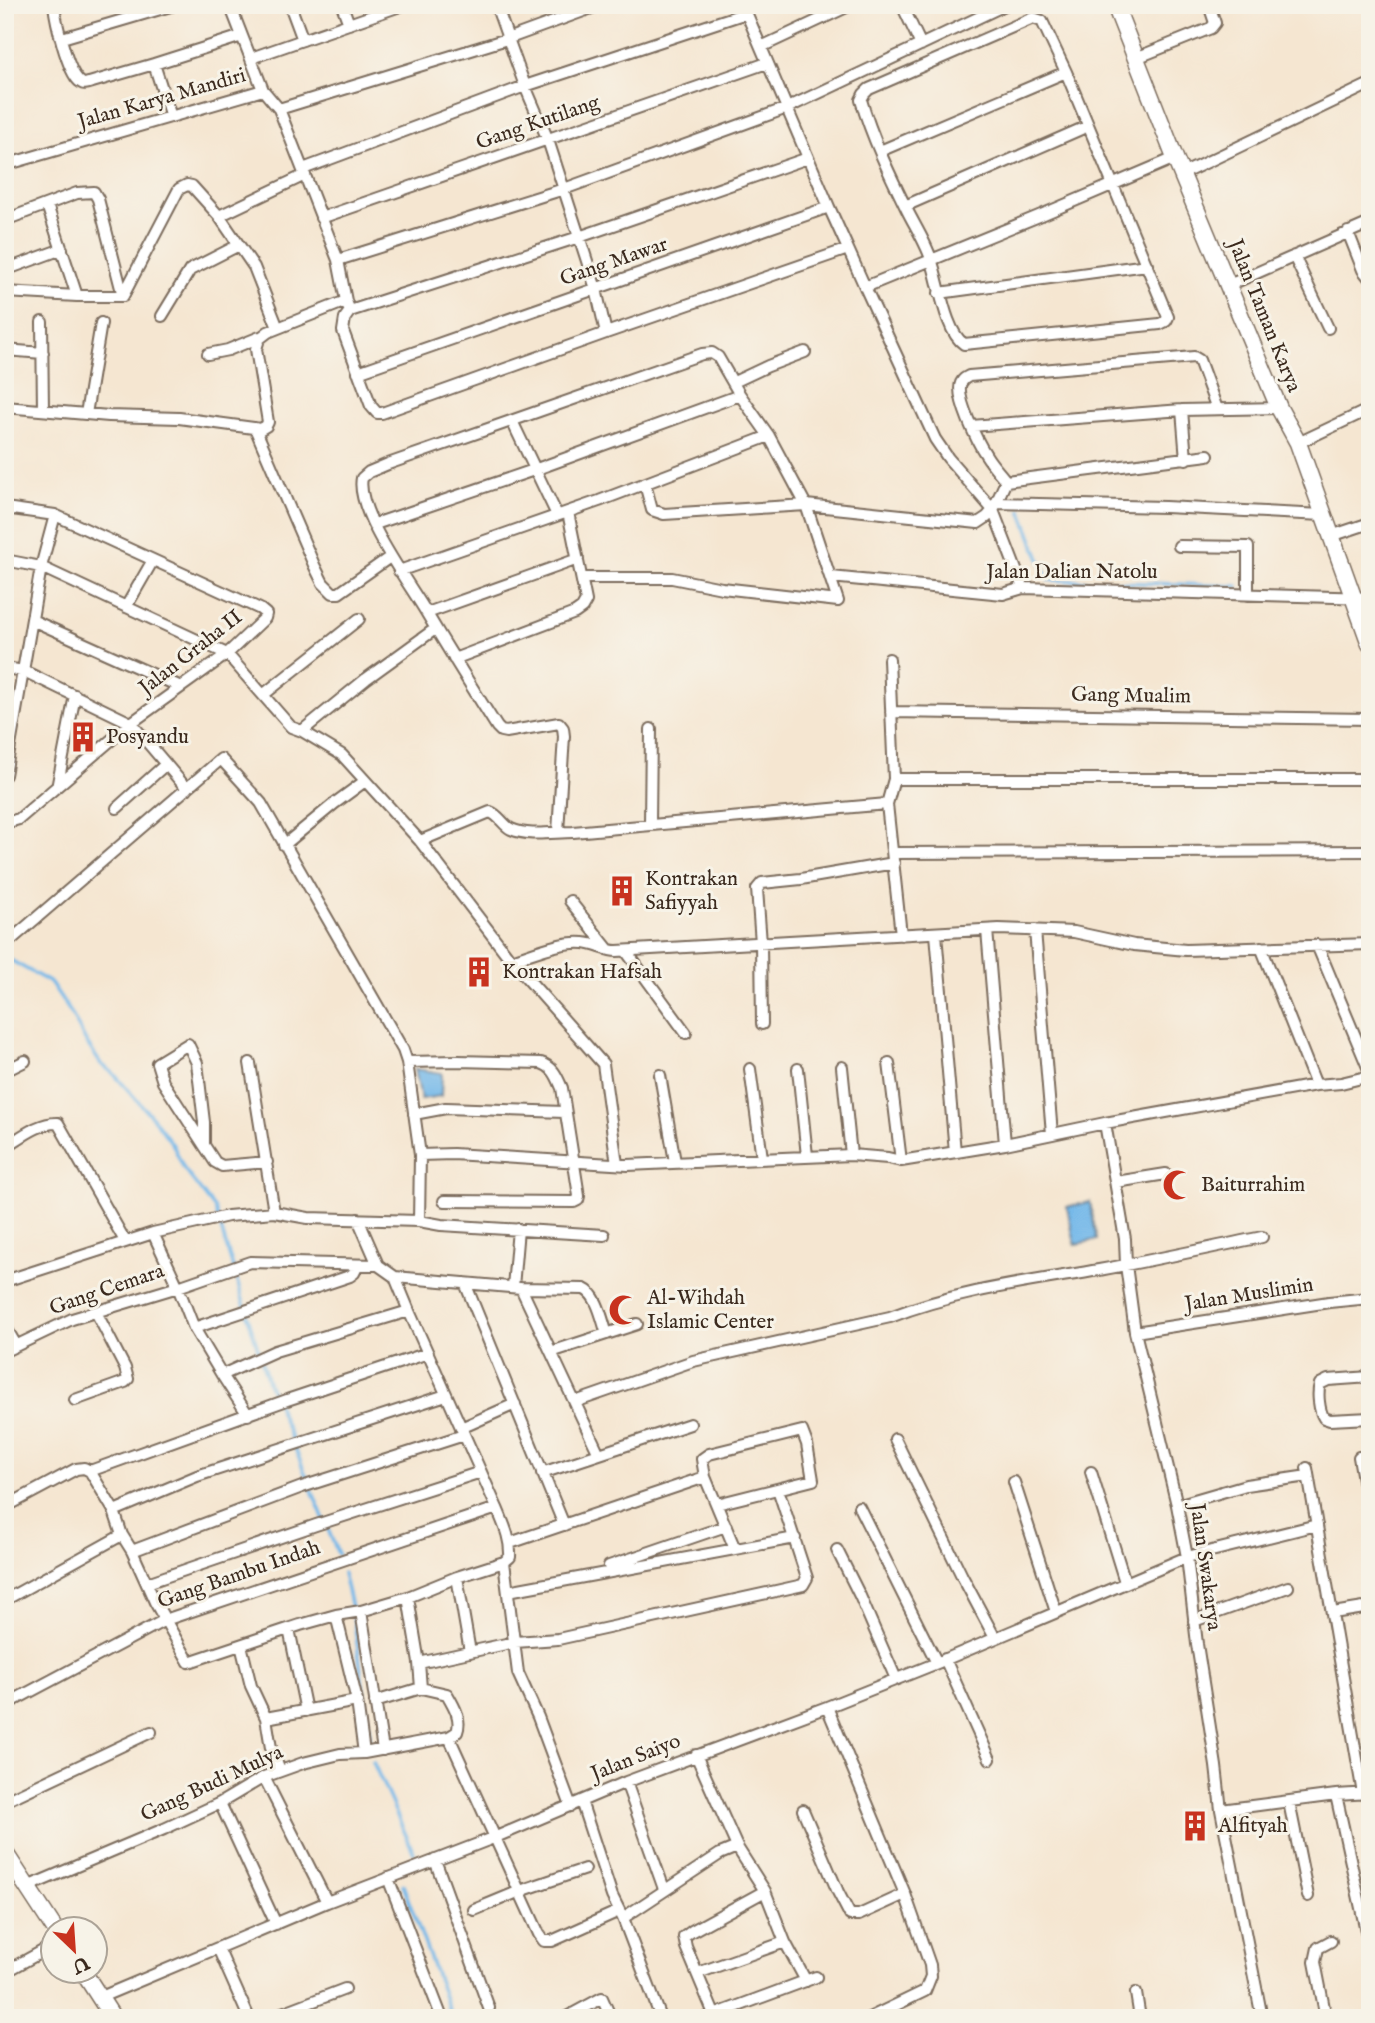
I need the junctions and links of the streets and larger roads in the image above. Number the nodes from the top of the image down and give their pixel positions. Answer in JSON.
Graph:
{"nodes":[{"id":1,"x":54,"y":5,"type":"edge"},
{"id":2,"x":174,"y":5,"type":"edge"},
{"id":3,"x":230,"y":5,"type":"edge"},
{"id":4,"x":290,"y":5,"type":"edge"},
{"id":5,"x":342,"y":5,"type":"edge"},
{"id":6,"x":496,"y":5,"type":"edge"},
{"id":7,"x":600,"y":5,"type":"edge"},
{"id":8,"x":851,"y":5,"type":"edge"},
{"id":9,"x":902,"y":5,"type":"edge"},
{"id":10,"x":1005,"y":5,"type":"edge"},
{"id":11,"x":1115,"y":5,"type":"edge"},
{"id":12,"x":1209,"y":5,"type":"edge"},
{"id":13,"x":399,"y":6,"type":"edge"},
{"id":14,"x":745,"y":9,"type":"edge"},
{"id":15,"x":349,"y":24,"type":"junction"},
{"id":16,"x":242,"y":36,"type":"junction"},
{"id":17,"x":62,"y":38,"type":"junction"},
{"id":18,"x":507,"y":39,"type":"junction"},
{"id":19,"x":303,"y":40,"type":"junction"},
{"id":20,"x":920,"y":45,"type":"junction"},
{"id":21,"x":761,"y":47,"type":"junction"},
{"id":22,"x":251,"y":58,"type":"junction"},
{"id":23,"x":1136,"y":58,"type":"junction"},
{"id":24,"x":767,"y":63,"type":"junction"},
{"id":25,"x":153,"y":64,"type":"junction"},
{"id":26,"x":1066,"y":72,"type":"junction"},
{"id":27,"x":1370,"y":84,"type":"edge"},
{"id":28,"x":525,"y":86,"type":"junction"},
{"id":29,"x":264,"y":90,"type":"junction"},
{"id":30,"x":787,"y":108,"type":"junction"},
{"id":31,"x":279,"y":109,"type":"junction"},
{"id":32,"x":171,"y":117,"type":"junction"},
{"id":33,"x":1088,"y":126,"type":"junction"},
{"id":34,"x":548,"y":139,"type":"junction"},
{"id":35,"x":880,"y":150,"type":"junction"},
{"id":36,"x":808,"y":158,"type":"junction"},
{"id":37,"x":1175,"y":158,"type":"junction"},
{"id":38,"x":5,"y":165,"type":"edge"},
{"id":39,"x":304,"y":172,"type":"junction"},
{"id":40,"x":1182,"y":174,"type":"junction"},
{"id":41,"x":1112,"y":185,"type":"junction"},
{"id":42,"x":564,"y":189,"type":"junction"},
{"id":43,"x":47,"y":205,"type":"junction"},
{"id":44,"x":905,"y":206,"type":"junction"},
{"id":45,"x":829,"y":207,"type":"junction"},
{"id":46,"x":219,"y":216,"type":"junction"},
{"id":47,"x":321,"y":218,"type":"junction"},
{"id":48,"x":5,"y":220,"type":"edge"},
{"id":49,"x":1370,"y":223,"type":"edge"},
{"id":50,"x":1348,"y":232,"type":"junction"},
{"id":51,"x":579,"y":237,"type":"junction"},
{"id":52,"x":239,"y":245,"type":"junction"},
{"id":53,"x":62,"y":249,"type":"junction"},
{"id":54,"x":843,"y":251,"type":"junction"},
{"id":55,"x":1294,"y":256,"type":"junction"},
{"id":56,"x":931,"y":259,"type":"junction"},
{"id":57,"x":338,"y":260,"type":"junction"},
{"id":58,"x":1147,"y":265,"type":"junction"},
{"id":59,"x":5,"y":270,"type":"edge"},
{"id":60,"x":1370,"y":279,"type":"edge"},
{"id":61,"x":1229,"y":285,"type":"junction"},
{"id":62,"x":864,"y":287,"type":"junction"},
{"id":63,"x":596,"y":289,"type":"junction"},
{"id":64,"x":5,"y":292,"type":"edge"},
{"id":65,"x":939,"y":292,"type":"junction"},
{"id":66,"x":77,"y":296,"type":"junction"},
{"id":67,"x":123,"y":296,"type":"junction"},
{"id":68,"x":348,"y":306,"type":"junction"},
{"id":69,"x":162,"y":316,"type":"dead end"},
{"id":70,"x":42,"y":322,"type":"dead end"},
{"id":71,"x":101,"y":323,"type":"dead end"},
{"id":72,"x":278,"y":328,"type":"junction"},
{"id":73,"x":1328,"y":328,"type":"dead end"},
{"id":74,"x":606,"y":332,"type":"junction"},
{"id":75,"x":260,"y":337,"type":"junction"},
{"id":76,"x":5,"y":350,"type":"edge"},
{"id":77,"x":805,"y":352,"type":"dead end"},
{"id":78,"x":43,"y":354,"type":"junction"},
{"id":79,"x":208,"y":354,"type":"dead end"},
{"id":80,"x":359,"y":372,"type":"junction"},
{"id":81,"x":734,"y":382,"type":"junction"},
{"id":82,"x":740,"y":395,"type":"junction"},
{"id":83,"x":5,"y":407,"type":"edge"},
{"id":84,"x":1279,"y":408,"type":"junction"},
{"id":85,"x":1370,"y":409,"type":"edge"},
{"id":86,"x":43,"y":410,"type":"junction"},
{"id":87,"x":1182,"y":410,"type":"junction"},
{"id":88,"x":1217,"y":410,"type":"junction"},
{"id":89,"x":86,"y":414,"type":"junction"},
{"id":90,"x":512,"y":422,"type":"junction"},
{"id":91,"x":971,"y":426,"type":"junction"},
{"id":92,"x":254,"y":428,"type":"junction"},
{"id":93,"x":769,"y":436,"type":"junction"},
{"id":94,"x":1298,"y":443,"type":"junction"},
{"id":95,"x":1208,"y":454,"type":"dead end"},
{"id":96,"x":1186,"y":459,"type":"junction"},
{"id":97,"x":534,"y":470,"type":"junction"},
{"id":98,"x":1006,"y":481,"type":"junction"},
{"id":99,"x":645,"y":484,"type":"junction"},
{"id":100,"x":806,"y":506,"type":"junction"},
{"id":101,"x":994,"y":506,"type":"junction"},
{"id":102,"x":5,"y":508,"type":"edge"},
{"id":103,"x":562,"y":513,"type":"junction"},
{"id":104,"x":55,"y":515,"type":"junction"},
{"id":105,"x":1323,"y":515,"type":"junction"},
{"id":106,"x":1370,"y":523,"type":"edge"},
{"id":107,"x":374,"y":524,"type":"junction"},
{"id":108,"x":1331,"y":536,"type":"junction"},
{"id":109,"x":1180,"y":546,"type":"dead end"},
{"id":110,"x":390,"y":557,"type":"junction"},
{"id":111,"x":578,"y":559,"type":"junction"},
{"id":112,"x":5,"y":560,"type":"edge"},
{"id":113,"x":153,"y":560,"type":"junction"},
{"id":114,"x":41,"y":567,"type":"junction"},
{"id":115,"x":399,"y":571,"type":"junction"},
{"id":116,"x":831,"y":577,"type":"junction"},
{"id":117,"x":582,"y":578,"type":"junction"},
{"id":118,"x":1023,"y":588,"type":"junction"},
{"id":119,"x":1248,"y":595,"type":"junction"},
{"id":120,"x":1362,"y":598,"type":"edge"},
{"id":121,"x":126,"y":607,"type":"junction"},
{"id":122,"x":426,"y":613,"type":"junction"},
{"id":123,"x":359,"y":619,"type":"dead end"},
{"id":124,"x":32,"y":620,"type":"junction"},
{"id":125,"x":435,"y":629,"type":"junction"},
{"id":126,"x":1370,"y":644,"type":"edge"},
{"id":127,"x":227,"y":654,"type":"junction"},
{"id":128,"x":454,"y":659,"type":"junction"},
{"id":129,"x":889,"y":659,"type":"dead end"},
{"id":130,"x":5,"y":668,"type":"edge"},
{"id":131,"x":24,"y":671,"type":"junction"},
{"id":132,"x":181,"y":687,"type":"junction"},
{"id":133,"x":75,"y":695,"type":"junction"},
{"id":134,"x":263,"y":695,"type":"junction"},
{"id":135,"x":891,"y":712,"type":"junction"},
{"id":136,"x":1370,"y":719,"type":"edge"},
{"id":137,"x":131,"y":723,"type":"junction"},
{"id":138,"x":651,"y":729,"type":"dead end"},
{"id":139,"x":302,"y":731,"type":"junction"},
{"id":140,"x":166,"y":764,"type":"junction"},
{"id":141,"x":5,"y":775,"type":"edge"},
{"id":142,"x":894,"y":779,"type":"junction"},
{"id":143,"x":1370,"y":779,"type":"edge"},
{"id":144,"x":365,"y":781,"type":"junction"},
{"id":145,"x":58,"y":783,"type":"junction"},
{"id":146,"x":187,"y":789,"type":"junction"},
{"id":147,"x":887,"y":804,"type":"junction"},
{"id":148,"x":117,"y":808,"type":"dead end"},
{"id":149,"x":10,"y":820,"type":"edge"},
{"id":150,"x":650,"y":825,"type":"junction"},
{"id":151,"x":558,"y":832,"type":"junction"},
{"id":152,"x":420,"y":841,"type":"junction"},
{"id":153,"x":285,"y":845,"type":"junction"},
{"id":154,"x":1370,"y":851,"type":"edge"},
{"id":155,"x":893,"y":858,"type":"junction"},
{"id":156,"x":570,"y":901,"type":"dead end"},
{"id":157,"x":987,"y":930,"type":"junction"},
{"id":158,"x":1035,"y":930,"type":"junction"},
{"id":159,"x":936,"y":934,"type":"junction"},
{"id":160,"x":901,"y":935,"type":"junction"},
{"id":161,"x":8,"y":943,"type":"edge"},
{"id":162,"x":761,"y":943,"type":"junction"},
{"id":163,"x":1370,"y":944,"type":"edge"},
{"id":164,"x":1317,"y":946,"type":"junction"},
{"id":165,"x":1261,"y":947,"type":"junction"},
{"id":166,"x":610,"y":951,"type":"junction"},
{"id":167,"x":626,"y":951,"type":"junction"},
{"id":168,"x":511,"y":960,"type":"junction"},
{"id":169,"x":762,"y":1024,"type":"dead end"},
{"id":170,"x":686,"y":1033,"type":"dead end"},
{"id":171,"x":25,"y":1061,"type":"dead end"},
{"id":172,"x":407,"y":1062,"type":"junction"},
{"id":173,"x":250,"y":1063,"type":"dead end"},
{"id":174,"x":889,"y":1063,"type":"dead end"},
{"id":175,"x":842,"y":1067,"type":"dead end"},
{"id":176,"x":750,"y":1069,"type":"dead end"},
{"id":177,"x":798,"y":1069,"type":"dead end"},
{"id":178,"x":5,"y":1071,"type":"edge"},
{"id":179,"x":660,"y":1074,"type":"dead end"},
{"id":180,"x":1370,"y":1074,"type":"edge"},
{"id":181,"x":1316,"y":1085,"type":"junction"},
{"id":182,"x":564,"y":1112,"type":"junction"},
{"id":183,"x":414,"y":1114,"type":"junction"},
{"id":184,"x":1105,"y":1123,"type":"junction"},
{"id":185,"x":1052,"y":1134,"type":"junction"},
{"id":186,"x":204,"y":1143,"type":"junction"},
{"id":187,"x":1005,"y":1144,"type":"junction"},
{"id":188,"x":5,"y":1147,"type":"edge"},
{"id":189,"x":956,"y":1152,"type":"junction"},
{"id":190,"x":420,"y":1155,"type":"junction"},
{"id":191,"x":851,"y":1155,"type":"junction"},
{"id":192,"x":807,"y":1156,"type":"junction"},
{"id":193,"x":762,"y":1158,"type":"junction"},
{"id":194,"x":901,"y":1161,"type":"junction"},
{"id":195,"x":574,"y":1162,"type":"junction"},
{"id":196,"x":675,"y":1162,"type":"junction"},
{"id":197,"x":267,"y":1163,"type":"junction"},
{"id":198,"x":617,"y":1164,"type":"junction"},
{"id":199,"x":1166,"y":1174,"type":"dead end"},
{"id":200,"x":1115,"y":1182,"type":"junction"},
{"id":201,"x":444,"y":1201,"type":"dead end"},
{"id":202,"x":274,"y":1212,"type":"junction"},
{"id":203,"x":358,"y":1219,"type":"junction"},
{"id":204,"x":419,"y":1220,"type":"junction"},
{"id":205,"x":518,"y":1229,"type":"junction"},
{"id":206,"x":153,"y":1233,"type":"junction"},
{"id":207,"x":604,"y":1235,"type":"dead end"},
{"id":208,"x":1262,"y":1237,"type":"dead end"},
{"id":209,"x":125,"y":1241,"type":"junction"},
{"id":210,"x":358,"y":1265,"type":"junction"},
{"id":211,"x":377,"y":1265,"type":"junction"},
{"id":212,"x":1126,"y":1265,"type":"junction"},
{"id":213,"x":395,"y":1277,"type":"junction"},
{"id":214,"x":10,"y":1279,"type":"edge"},
{"id":215,"x":466,"y":1283,"type":"junction"},
{"id":216,"x":178,"y":1287,"type":"junction"},
{"id":217,"x":517,"y":1287,"type":"junction"},
{"id":218,"x":1370,"y":1298,"type":"edge"},
{"id":219,"x":409,"y":1311,"type":"junction"},
{"id":220,"x":96,"y":1312,"type":"junction"},
{"id":221,"x":636,"y":1324,"type":"dead end"},
{"id":222,"x":5,"y":1326,"type":"edge"},
{"id":223,"x":194,"y":1328,"type":"junction"},
{"id":224,"x":1135,"y":1332,"type":"junction"},
{"id":225,"x":607,"y":1334,"type":"junction"},
{"id":226,"x":16,"y":1345,"type":"junction"},
{"id":227,"x":5,"y":1351,"type":"edge"},
{"id":228,"x":551,"y":1352,"type":"junction"},
{"id":229,"x":428,"y":1353,"type":"junction"},
{"id":230,"x":222,"y":1375,"type":"junction"},
{"id":231,"x":1370,"y":1377,"type":"edge"},
{"id":232,"x":446,"y":1395,"type":"junction"},
{"id":233,"x":75,"y":1400,"type":"dead end"},
{"id":234,"x":575,"y":1402,"type":"junction"},
{"id":235,"x":515,"y":1404,"type":"junction"},
{"id":236,"x":248,"y":1415,"type":"junction"},
{"id":237,"x":1370,"y":1418,"type":"edge"},
{"id":238,"x":690,"y":1424,"type":"dead end"},
{"id":239,"x":463,"y":1432,"type":"junction"},
{"id":240,"x":895,"y":1438,"type":"dead end"},
{"id":241,"x":599,"y":1454,"type":"junction"},
{"id":242,"x":1359,"y":1457,"type":"dead end"},
{"id":243,"x":90,"y":1471,"type":"junction"},
{"id":244,"x":481,"y":1472,"type":"junction"},
{"id":245,"x":1091,"y":1472,"type":"dead end"},
{"id":246,"x":542,"y":1473,"type":"junction"},
{"id":247,"x":705,"y":1477,"type":"junction"},
{"id":248,"x":1014,"y":1482,"type":"dead end"},
{"id":249,"x":778,"y":1489,"type":"junction"},
{"id":250,"x":717,"y":1504,"type":"junction"},
{"id":251,"x":1177,"y":1505,"type":"junction"},
{"id":252,"x":5,"y":1507,"type":"edge"},
{"id":253,"x":859,"y":1507,"type":"dead end"},
{"id":254,"x":497,"y":1508,"type":"junction"},
{"id":255,"x":114,"y":1511,"type":"junction"},
{"id":256,"x":1370,"y":1519,"type":"edge"},
{"id":257,"x":564,"y":1525,"type":"junction"},
{"id":258,"x":1317,"y":1525,"type":"junction"},
{"id":259,"x":726,"y":1526,"type":"junction"},
{"id":260,"x":122,"y":1535,"type":"junction"},
{"id":261,"x":795,"y":1538,"type":"junction"},
{"id":262,"x":510,"y":1543,"type":"junction"},
{"id":263,"x":734,"y":1549,"type":"junction"},
{"id":264,"x":837,"y":1549,"type":"dead end"},
{"id":265,"x":132,"y":1551,"type":"junction"},
{"id":266,"x":1186,"y":1557,"type":"junction"},
{"id":267,"x":504,"y":1562,"type":"junction"},
{"id":268,"x":457,"y":1577,"type":"junction"},
{"id":269,"x":577,"y":1577,"type":"junction"},
{"id":270,"x":1125,"y":1582,"type":"junction"},
{"id":271,"x":147,"y":1583,"type":"junction"},
{"id":272,"x":1288,"y":1587,"type":"dead end"},
{"id":273,"x":508,"y":1591,"type":"junction"},
{"id":274,"x":408,"y":1597,"type":"junction"},
{"id":275,"x":5,"y":1601,"type":"edge"},
{"id":276,"x":1370,"y":1607,"type":"edge"},
{"id":277,"x":1056,"y":1612,"type":"junction"},
{"id":278,"x":1333,"y":1612,"type":"junction"},
{"id":279,"x":349,"y":1613,"type":"junction"},
{"id":280,"x":165,"y":1620,"type":"junction"},
{"id":281,"x":1194,"y":1620,"type":"junction"},
{"id":282,"x":289,"y":1629,"type":"junction"},
{"id":283,"x":995,"y":1638,"type":"junction"},
{"id":284,"x":515,"y":1642,"type":"junction"},
{"id":285,"x":241,"y":1644,"type":"junction"},
{"id":286,"x":470,"y":1652,"type":"junction"},
{"id":287,"x":941,"y":1661,"type":"junction"},
{"id":288,"x":419,"y":1662,"type":"junction"},
{"id":289,"x":896,"y":1679,"type":"junction"},
{"id":290,"x":421,"y":1688,"type":"junction"},
{"id":291,"x":357,"y":1701,"type":"junction"},
{"id":292,"x":375,"y":1702,"type":"junction"},
{"id":293,"x":5,"y":1704,"type":"edge"},
{"id":294,"x":827,"y":1707,"type":"junction"},
{"id":295,"x":306,"y":1711,"type":"junction"},
{"id":296,"x":266,"y":1717,"type":"junction"},
{"id":297,"x":151,"y":1732,"type":"dead end"},
{"id":298,"x":449,"y":1737,"type":"junction"},
{"id":299,"x":383,"y":1750,"type":"junction"},
{"id":300,"x":364,"y":1754,"type":"junction"},
{"id":301,"x":696,"y":1755,"type":"junction"},
{"id":302,"x":990,"y":1759,"type":"dead end"},
{"id":303,"x":280,"y":1771,"type":"junction"},
{"id":304,"x":264,"y":1777,"type":"junction"},
{"id":305,"x":626,"y":1783,"type":"junction"},
{"id":306,"x":1336,"y":1794,"type":"junction"},
{"id":307,"x":1367,"y":1794,"type":"edge"},
{"id":308,"x":5,"y":1801,"type":"edge"},
{"id":309,"x":1289,"y":1802,"type":"junction"},
{"id":310,"x":220,"y":1803,"type":"junction"},
{"id":311,"x":576,"y":1804,"type":"junction"},
{"id":312,"x":803,"y":1810,"type":"dead end"},
{"id":313,"x":1221,"y":1810,"type":"junction"},
{"id":314,"x":496,"y":1837,"type":"junction"},
{"id":315,"x":737,"y":1847,"type":"junction"},
{"id":316,"x":435,"y":1860,"type":"junction"},
{"id":317,"x":7,"y":1862,"type":"edge"},
{"id":318,"x":585,"y":1869,"type":"dead end"},
{"id":319,"x":388,"y":1878,"type":"junction"},
{"id":320,"x":27,"y":1887,"type":"junction"},
{"id":321,"x":664,"y":1889,"type":"junction"},
{"id":322,"x":520,"y":1891,"type":"junction"},
{"id":323,"x":765,"y":1891,"type":"junction"},
{"id":324,"x":905,"y":1894,"type":"junction"},
{"id":325,"x":1308,"y":1896,"type":"dead end"},
{"id":326,"x":327,"y":1902,"type":"junction"},
{"id":327,"x":474,"y":1910,"type":"dead end"},
{"id":328,"x":45,"y":1914,"type":"edge"},
{"id":329,"x":621,"y":1915,"type":"junction"},
{"id":330,"x":276,"y":1924,"type":"junction"},
{"id":331,"x":1331,"y":1941,"type":"dead end"},
{"id":332,"x":785,"y":1942,"type":"junction"},
{"id":333,"x":218,"y":1948,"type":"junction"},
{"id":334,"x":1370,"y":1948,"type":"edge"},
{"id":335,"x":38,"y":1953,"type":"edge"},
{"id":336,"x":5,"y":1972,"type":"edge"},
{"id":337,"x":698,"y":1973,"type":"junction"},
{"id":338,"x":92,"y":1984,"type":"edge"},
{"id":339,"x":345,"y":1989,"type":"dead end"},
{"id":340,"x":1136,"y":1993,"type":"dead end"},
{"id":341,"x":101,"y":1997,"type":"junction"},
{"id":342,"x":489,"y":2008,"type":"dead end"},
{"id":343,"x":108,"y":2016,"type":"edge"},
{"id":344,"x":710,"y":2016,"type":"edge"},
{"id":345,"x":249,"y":2018,"type":"edge"},
{"id":346,"x":269,"y":2018,"type":"edge"},
{"id":347,"x":442,"y":2018,"type":"edge"},
{"id":348,"x":565,"y":2018,"type":"edge"},
{"id":349,"x":611,"y":2018,"type":"edge"},
{"id":350,"x":661,"y":2018,"type":"edge"},
{"id":351,"x":869,"y":2018,"type":"edge"},
{"id":352,"x":1140,"y":2018,"type":"edge"},
{"id":353,"x":1262,"y":2018,"type":"edge"},
{"id":354,"x":1326,"y":2018,"type":"edge"}],
"edges":[{"from":1,"to":17,"type":"street"},
{"from":2,"to":17,"type":"street"},
{"from":3,"to":16,"type":"street"},
{"from":4,"to":19,"type":"street"},
{"from":5,"to":15,"type":"street"},
{"from":6,"to":18,"type":"street"},
{"from":7,"to":18,"type":"street"},
{"from":8,"to":21,"type":"street"},
{"from":9,"to":20,"type":"street"},
{"from":10,"to":20,"type":"street"},
{"from":11,"to":23,"type":"street","name":"Jalan Taman Karya"},
{"from":12,"to":23,"type":"street"},
{"from":13,"to":15,"type":"street"},
{"from":14,"to":21,"type":"street"},
{"from":14,"to":28,"type":"street"},
{"from":15,"to":19,"type":"street"},
{"from":16,"to":22,"type":"street"},
{"from":16,"to":25,"type":"street"},
{"from":17,"to":25,"type":"street"},
{"from":18,"to":28,"type":"street"},
{"from":18,"to":31,"type":"street"},
{"from":19,"to":22,"type":"street"},
{"from":20,"to":30,"type":"street"},
{"from":21,"to":24,"type":"street"},
{"from":22,"to":29,"type":"street"},
{"from":23,"to":37,"type":"street","name":"Jalan Taman Karya"},
{"from":24,"to":30,"type":"street"},
{"from":24,"to":34,"type":"street","name":"Gang Kutilang"},
{"from":25,"to":32,"type":"street"},
{"from":26,"to":33,"type":"street"},
{"from":26,"to":35,"type":"street"},
{"from":26,"to":35,"type":"street"},
{"from":27,"to":40,"type":"street"},
{"from":28,"to":34,"type":"street"},
{"from":28,"to":39,"type":"street"},
{"from":29,"to":31,"type":"street","name":"Jalan Karya Mandiri"},
{"from":29,"to":32,"type":"street","name":"Jalan Karya Mandiri"},
{"from":30,"to":36,"type":"street"},
{"from":30,"to":42,"type":"street"},
{"from":31,"to":39,"type":"street","name":"Jalan Karya Mandiri"},
{"from":32,"to":38,"type":"street","name":"Jalan Karya Mandiri"},
{"from":33,"to":41,"type":"street"},
{"from":33,"to":44,"type":"street"},
{"from":34,"to":42,"type":"street"},
{"from":34,"to":47,"type":"street","name":"Gang Kutilang"},
{"from":35,"to":44,"type":"street"},
{"from":36,"to":45,"type":"street"},
{"from":36,"to":51,"type":"street"},
{"from":37,"to":40,"type":"street","name":"Jalan Taman Karya"},
{"from":37,"to":41,"type":"street"},
{"from":39,"to":46,"type":"street"},
{"from":39,"to":47,"type":"street","name":"Jalan Karya Mandiri"},
{"from":40,"to":61,"type":"street","name":"Jalan Taman Karya"},
{"from":41,"to":56,"type":"street"},
{"from":41,"to":58,"type":"street"},
{"from":42,"to":51,"type":"street"},
{"from":42,"to":57,"type":"street"},
{"from":43,"to":48,"type":"street"},
{"from":43,"to":53,"type":"street"},
{"from":43,"to":67,"type":"street"},
{"from":44,"to":56,"type":"street"},
{"from":45,"to":54,"type":"street"},
{"from":45,"to":63,"type":"street","name":"Gang Mawar"},
{"from":46,"to":52,"type":"street"},
{"from":46,"to":67,"type":"street"},
{"from":47,"to":57,"type":"street","name":"Jalan Karya Mandiri"},
{"from":49,"to":50,"type":"street"},
{"from":50,"to":55,"type":"street"},
{"from":50,"to":60,"type":"street"},
{"from":51,"to":63,"type":"street"},
{"from":51,"to":68,"type":"street"},
{"from":52,"to":69,"type":"street"},
{"from":52,"to":72,"type":"street"},
{"from":53,"to":59,"type":"street"},
{"from":53,"to":66,"type":"street"},
{"from":54,"to":62,"type":"street"},
{"from":54,"to":74,"type":"street"},
{"from":55,"to":61,"type":"street"},
{"from":55,"to":73,"type":"street"},
{"from":56,"to":62,"type":"street"},
{"from":56,"to":65,"type":"street"},
{"from":57,"to":68,"type":"street","name":"Jalan Karya Mandiri"},
{"from":58,"to":65,"type":"street"},
{"from":58,"to":65,"type":"street"},
{"from":61,"to":84,"type":"street","name":"Jalan Taman Karya"},
{"from":62,"to":101,"type":"street"},
{"from":63,"to":74,"type":"street"},
{"from":63,"to":80,"type":"street","name":"Gang Mawar"},
{"from":64,"to":66,"type":"street"},
{"from":66,"to":67,"type":"street"},
{"from":68,"to":72,"type":"street"},
{"from":68,"to":80,"type":"street","name":"Jalan Karya Mandiri"},
{"from":70,"to":78,"type":"street"},
{"from":71,"to":89,"type":"street"},
{"from":72,"to":75,"type":"street"},
{"from":74,"to":80,"type":"street","name":"Jalan Karya Mandiri"},
{"from":75,"to":79,"type":"street"},
{"from":75,"to":92,"type":"street"},
{"from":76,"to":78,"type":"street"},
{"from":77,"to":81,"type":"street"},
{"from":78,"to":86,"type":"street"},
{"from":81,"to":82,"type":"street"},
{"from":81,"to":90,"type":"street"},
{"from":82,"to":93,"type":"street"},
{"from":82,"to":97,"type":"street"},
{"from":83,"to":86,"type":"street"},
{"from":84,"to":88,"type":"street"},
{"from":84,"to":94,"type":"street","name":"Jalan Taman Karya"},
{"from":85,"to":94,"type":"street"},
{"from":86,"to":89,"type":"street"},
{"from":87,"to":88,"type":"street"},
{"from":87,"to":91,"type":"street"},
{"from":87,"to":96,"type":"street"},
{"from":88,"to":91,"type":"street"},
{"from":89,"to":92,"type":"street"},
{"from":90,"to":97,"type":"street"},
{"from":90,"to":107,"type":"street"},
{"from":91,"to":98,"type":"street"},
{"from":92,"to":110,"type":"street"},
{"from":93,"to":99,"type":"street"},
{"from":93,"to":100,"type":"street"},
{"from":94,"to":105,"type":"street","name":"Jalan Taman Karya"},
{"from":95,"to":96,"type":"street"},
{"from":96,"to":98,"type":"street"},
{"from":97,"to":103,"type":"street"},
{"from":97,"to":107,"type":"street"},
{"from":98,"to":101,"type":"street"},
{"from":99,"to":100,"type":"street"},
{"from":99,"to":103,"type":"street"},
{"from":100,"to":101,"type":"street"},
{"from":100,"to":116,"type":"street"},
{"from":101,"to":105,"type":"street"},
{"from":101,"to":118,"type":"street"},
{"from":102,"to":104,"type":"street","name":"Jalan Graha II"},
{"from":103,"to":111,"type":"street"},
{"from":103,"to":115,"type":"street"},
{"from":104,"to":113,"type":"street","name":"Jalan Graha II"},
{"from":104,"to":114,"type":"street"},
{"from":105,"to":108,"type":"street","name":"Jalan Taman Karya"},
{"from":106,"to":108,"type":"street"},
{"from":107,"to":110,"type":"street"},
{"from":108,"to":120,"type":"street","name":"Jalan Taman Karya"},
{"from":109,"to":119,"type":"street"},
{"from":110,"to":115,"type":"street"},
{"from":111,"to":117,"type":"street"},
{"from":111,"to":122,"type":"street"},
{"from":112,"to":114,"type":"street"},
{"from":113,"to":121,"type":"street"},
{"from":113,"to":127,"type":"street","name":"Jalan Graha II"},
{"from":114,"to":121,"type":"street"},
{"from":114,"to":124,"type":"street"},
{"from":115,"to":122,"type":"street"},
{"from":116,"to":117,"type":"street"},
{"from":116,"to":118,"type":"street","name":"Jalan Dalian Natolu"},
{"from":117,"to":128,"type":"street"},
{"from":118,"to":119,"type":"street","name":"Jalan Dalian Natolu"},
{"from":119,"to":120,"type":"street","name":"Jalan Dalian Natolu"},
{"from":120,"to":126,"type":"street","name":"Jalan Taman Karya"},
{"from":121,"to":127,"type":"street"},
{"from":122,"to":125,"type":"street"},
{"from":123,"to":134,"type":"street"},
{"from":124,"to":131,"type":"street"},
{"from":124,"to":132,"type":"street"},
{"from":125,"to":128,"type":"street"},
{"from":125,"to":139,"type":"street"},
{"from":127,"to":132,"type":"street","name":"Jalan Graha II"},
{"from":127,"to":134,"type":"street"},
{"from":128,"to":151,"type":"street"},
{"from":129,"to":135,"type":"street"},
{"from":130,"to":131,"type":"street"},
{"from":131,"to":133,"type":"street"},
{"from":131,"to":141,"type":"street"},
{"from":132,"to":137,"type":"street","name":"Jalan Graha II"},
{"from":133,"to":137,"type":"street"},
{"from":133,"to":145,"type":"street"},
{"from":134,"to":139,"type":"street"},
{"from":135,"to":136,"type":"street","name":"Gang Mualim"},
{"from":135,"to":142,"type":"street"},
{"from":137,"to":140,"type":"street"},
{"from":137,"to":145,"type":"street","name":"Jalan Graha II"},
{"from":138,"to":150,"type":"street"},
{"from":139,"to":144,"type":"street"},
{"from":140,"to":146,"type":"street"},
{"from":140,"to":148,"type":"street"},
{"from":142,"to":143,"type":"street"},
{"from":142,"to":147,"type":"street"},
{"from":144,"to":152,"type":"street"},
{"from":144,"to":153,"type":"street"},
{"from":145,"to":149,"type":"street","name":"Jalan Graha II"},
{"from":146,"to":153,"type":"street"},
{"from":146,"to":161,"type":"street"},
{"from":147,"to":150,"type":"street"},
{"from":147,"to":155,"type":"street"},
{"from":150,"to":151,"type":"street"},
{"from":151,"to":152,"type":"street"},
{"from":152,"to":168,"type":"street"},
{"from":153,"to":172,"type":"street"},
{"from":154,"to":155,"type":"street"},
{"from":155,"to":160,"type":"street"},
{"from":155,"to":162,"type":"street"},
{"from":156,"to":166,"type":"street"},
{"from":157,"to":158,"type":"street"},
{"from":157,"to":159,"type":"street"},
{"from":157,"to":187,"type":"street"},
{"from":158,"to":165,"type":"street"},
{"from":158,"to":185,"type":"street"},
{"from":159,"to":160,"type":"street"},
{"from":159,"to":189,"type":"street"},
{"from":160,"to":162,"type":"street"},
{"from":162,"to":167,"type":"street"},
{"from":162,"to":169,"type":"street"},
{"from":163,"to":164,"type":"street"},
{"from":164,"to":165,"type":"street"},
{"from":164,"to":180,"type":"street"},
{"from":165,"to":181,"type":"street"},
{"from":166,"to":167,"type":"street"},
{"from":166,"to":168,"type":"street"},
{"from":167,"to":170,"type":"street"},
{"from":168,"to":198,"type":"street"},
{"from":171,"to":178,"type":"street"},
{"from":172,"to":182,"type":"street"},
{"from":172,"to":183,"type":"street"},
{"from":173,"to":197,"type":"street"},
{"from":174,"to":194,"type":"street"},
{"from":175,"to":191,"type":"street"},
{"from":176,"to":193,"type":"street"},
{"from":177,"to":192,"type":"street"},
{"from":179,"to":196,"type":"street"},
{"from":180,"to":181,"type":"street"},
{"from":181,"to":184,"type":"street"},
{"from":182,"to":183,"type":"street"},
{"from":182,"to":195,"type":"street"},
{"from":183,"to":190,"type":"street"},
{"from":184,"to":185,"type":"street"},
{"from":184,"to":200,"type":"street","name":"Jalan Swakarya"},
{"from":185,"to":187,"type":"street"},
{"from":186,"to":186,"type":"street"},
{"from":186,"to":197,"type":"street"},
{"from":187,"to":189,"type":"street"},
{"from":188,"to":209,"type":"street"},
{"from":189,"to":194,"type":"street"},
{"from":190,"to":195,"type":"street"},
{"from":190,"to":204,"type":"street"},
{"from":191,"to":192,"type":"street"},
{"from":191,"to":194,"type":"street"},
{"from":192,"to":193,"type":"street"},
{"from":193,"to":196,"type":"street"},
{"from":195,"to":198,"type":"street"},
{"from":195,"to":201,"type":"street"},
{"from":196,"to":198,"type":"street"},
{"from":197,"to":202,"type":"street"},
{"from":199,"to":200,"type":"street"},
{"from":200,"to":212,"type":"street","name":"Jalan Swakarya"},
{"from":202,"to":203,"type":"street"},
{"from":202,"to":206,"type":"street"},
{"from":203,"to":204,"type":"street"},
{"from":203,"to":211,"type":"street"},
{"from":204,"to":205,"type":"street"},
{"from":205,"to":207,"type":"street"},
{"from":205,"to":217,"type":"street"},
{"from":206,"to":209,"type":"street"},
{"from":206,"to":216,"type":"street"},
{"from":208,"to":212,"type":"street"},
{"from":209,"to":214,"type":"street"},
{"from":210,"to":211,"type":"street","name":"Gang Cemara"},
{"from":210,"to":216,"type":"street","name":"Gang Cemara"},
{"from":210,"to":223,"type":"street"},
{"from":211,"to":213,"type":"street"},
{"from":212,"to":224,"type":"street","name":"Jalan Swakarya"},
{"from":212,"to":234,"type":"street"},
{"from":213,"to":215,"type":"street"},
{"from":213,"to":219,"type":"street"},
{"from":215,"to":217,"type":"street"},
{"from":215,"to":235,"type":"street"},
{"from":216,"to":220,"type":"street","name":"Gang Cemara"},
{"from":216,"to":223,"type":"street"},
{"from":217,"to":225,"type":"street"},
{"from":217,"to":228,"type":"street"},
{"from":218,"to":224,"type":"street","name":"Jalan Muslimin"},
{"from":219,"to":229,"type":"street"},
{"from":219,"to":230,"type":"street"},
{"from":220,"to":226,"type":"street","name":"Gang Cemara"},
{"from":220,"to":233,"type":"street"},
{"from":221,"to":225,"type":"street"},
{"from":222,"to":226,"type":"street"},
{"from":223,"to":230,"type":"street"},
{"from":224,"to":251,"type":"street","name":"Jalan Swakarya"},
{"from":225,"to":228,"type":"street"},
{"from":226,"to":227,"type":"street","name":"Gang Cemara"},
{"from":228,"to":234,"type":"street"},
{"from":229,"to":232,"type":"street"},
{"from":229,"to":236,"type":"street"},
{"from":230,"to":236,"type":"street"},
{"from":231,"to":237,"type":"street"},
{"from":232,"to":239,"type":"street"},
{"from":232,"to":255,"type":"street"},
{"from":234,"to":241,"type":"street"},
{"from":235,"to":239,"type":"street"},
{"from":235,"to":246,"type":"street"},
{"from":236,"to":243,"type":"street"},
{"from":238,"to":241,"type":"street"},
{"from":239,"to":244,"type":"street"},
{"from":239,"to":265,"type":"street"},
{"from":240,"to":283,"type":"street"},
{"from":241,"to":246,"type":"street"},
{"from":242,"to":256,"type":"street"},
{"from":243,"to":252,"type":"street"},
{"from":243,"to":255,"type":"street"},
{"from":244,"to":254,"type":"street"},
{"from":244,"to":271,"type":"street"},
{"from":245,"to":270,"type":"street"},
{"from":246,"to":257,"type":"street"},
{"from":247,"to":249,"type":"street"},
{"from":247,"to":250,"type":"street"},
{"from":247,"to":257,"type":"street"},
{"from":248,"to":277,"type":"street"},
{"from":249,"to":250,"type":"street"},
{"from":249,"to":261,"type":"street"},
{"from":250,"to":259,"type":"street"},
{"from":251,"to":258,"type":"street"},
{"from":251,"to":266,"type":"street","name":"Jalan Swakarya"},
{"from":253,"to":287,"type":"street"},
{"from":254,"to":262,"type":"street"},
{"from":254,"to":280,"type":"street","name":"Gang Bambu Indah"},
{"from":255,"to":260,"type":"street"},
{"from":257,"to":262,"type":"street"},
{"from":258,"to":266,"type":"street","name":"Jalan Saiyo"},
{"from":258,"to":278,"type":"street"},
{"from":259,"to":263,"type":"street"},
{"from":259,"to":269,"type":"street"},
{"from":260,"to":265,"type":"street"},
{"from":260,"to":275,"type":"street"},
{"from":261,"to":263,"type":"street"},
{"from":261,"to":284,"type":"street"},
{"from":262,"to":267,"type":"street"},
{"from":263,"to":269,"type":"street"},
{"from":264,"to":289,"type":"street"},
{"from":265,"to":271,"type":"street"},
{"from":266,"to":270,"type":"street","name":"Jalan Saiyo"},
{"from":266,"to":281,"type":"street","name":"Jalan Swakarya"},
{"from":267,"to":268,"type":"street"},
{"from":267,"to":273,"type":"street"},
{"from":268,"to":274,"type":"street"},
{"from":268,"to":286,"type":"street"},
{"from":269,"to":273,"type":"street"},
{"from":270,"to":277,"type":"street","name":"Jalan Saiyo"},
{"from":271,"to":280,"type":"street"},
{"from":272,"to":281,"type":"street"},
{"from":273,"to":284,"type":"street"},
{"from":274,"to":279,"type":"street"},
{"from":274,"to":288,"type":"street"},
{"from":276,"to":278,"type":"street"},
{"from":277,"to":283,"type":"street","name":"Jalan Saiyo"},
{"from":278,"to":307,"type":"street"},
{"from":279,"to":282,"type":"street"},
{"from":279,"to":291,"type":"street"},
{"from":279,"to":292,"type":"street"},
{"from":280,"to":285,"type":"street"},
{"from":280,"to":293,"type":"street","name":"Gang Bambu Indah"},
{"from":281,"to":313,"type":"street","name":"Jalan Swakarya"},
{"from":282,"to":285,"type":"street"},
{"from":282,"to":295,"type":"street"},
{"from":283,"to":287,"type":"street","name":"Jalan Saiyo"},
{"from":284,"to":286,"type":"street"},
{"from":284,"to":311,"type":"street"},
{"from":285,"to":296,"type":"street"},
{"from":286,"to":288,"type":"street"},
{"from":287,"to":289,"type":"street","name":"Jalan Saiyo"},
{"from":287,"to":302,"type":"street"},
{"from":288,"to":290,"type":"street"},
{"from":289,"to":294,"type":"street","name":"Jalan Saiyo"},
{"from":290,"to":292,"type":"street"},
{"from":290,"to":298,"type":"street"},
{"from":291,"to":295,"type":"street"},
{"from":291,"to":300,"type":"street"},
{"from":292,"to":299,"type":"street"},
{"from":294,"to":301,"type":"street","name":"Jalan Saiyo"},
{"from":294,"to":324,"type":"street"},
{"from":295,"to":296,"type":"street"},
{"from":296,"to":303,"type":"street"},
{"from":297,"to":308,"type":"street"},
{"from":298,"to":299,"type":"street","name":"Gang Budi Mulya"},
{"from":298,"to":314,"type":"street"},
{"from":299,"to":300,"type":"street","name":"Gang Budi Mulya"},
{"from":300,"to":303,"type":"street","name":"Gang Budi Mulya"},
{"from":301,"to":305,"type":"street","name":"Jalan Saiyo"},
{"from":301,"to":315,"type":"street"},
{"from":303,"to":304,"type":"street","name":"Gang Budi Mulya"},
{"from":304,"to":310,"type":"street","name":"Gang Budi Mulya"},
{"from":304,"to":326,"type":"street"},
{"from":305,"to":311,"type":"street","name":"Jalan Saiyo"},
{"from":305,"to":321,"type":"street"},
{"from":306,"to":307,"type":"street"},
{"from":306,"to":309,"type":"street"},
{"from":306,"to":334,"type":"street"},
{"from":309,"to":313,"type":"street"},
{"from":309,"to":325,"type":"street"},
{"from":310,"to":320,"type":"street","name":"Gang Budi Mulya"},
{"from":310,"to":330,"type":"street"},
{"from":311,"to":314,"type":"street","name":"Jalan Saiyo"},
{"from":311,"to":329,"type":"street"},
{"from":312,"to":324,"type":"street"},
{"from":313,"to":353,"type":"street","name":"Jalan Swakarya"},
{"from":314,"to":316,"type":"street","name":"Jalan Saiyo"},
{"from":314,"to":322,"type":"street"},
{"from":315,"to":321,"type":"street"},
{"from":315,"to":323,"type":"street"},
{"from":316,"to":319,"type":"street","name":"Jalan Saiyo"},
{"from":316,"to":342,"type":"street"},
{"from":317,"to":320,"type":"street"},
{"from":318,"to":322,"type":"street"},
{"from":319,"to":326,"type":"street","name":"Jalan Saiyo"},
{"from":319,"to":347,"type":"street"},
{"from":320,"to":328,"type":"street"},
{"from":321,"to":329,"type":"street"},
{"from":322,"to":327,"type":"street"},
{"from":322,"to":329,"type":"street"},
{"from":323,"to":332,"type":"street"},
{"from":323,"to":337,"type":"street"},
{"from":324,"to":351,"type":"street"},
{"from":326,"to":330,"type":"street","name":"Jalan Saiyo"},
{"from":329,"to":350,"type":"street"},
{"from":330,"to":333,"type":"street","name":"Jalan Saiyo"},
{"from":331,"to":354,"type":"street"},
{"from":332,"to":337,"type":"street"},
{"from":332,"to":344,"type":"street"},
{"from":333,"to":341,"type":"street","name":"Jalan Saiyo"},
{"from":333,"to":345,"type":"street"},
{"from":335,"to":336,"type":"street"},
{"from":337,"to":344,"type":"street"},
{"from":338,"to":341,"type":"street"},
{"from":339,"to":346,"type":"street"},
{"from":340,"to":352,"type":"street"},
{"from":341,"to":343,"type":"street"},
{"from":348,"to":349,"type":"street"}]}
